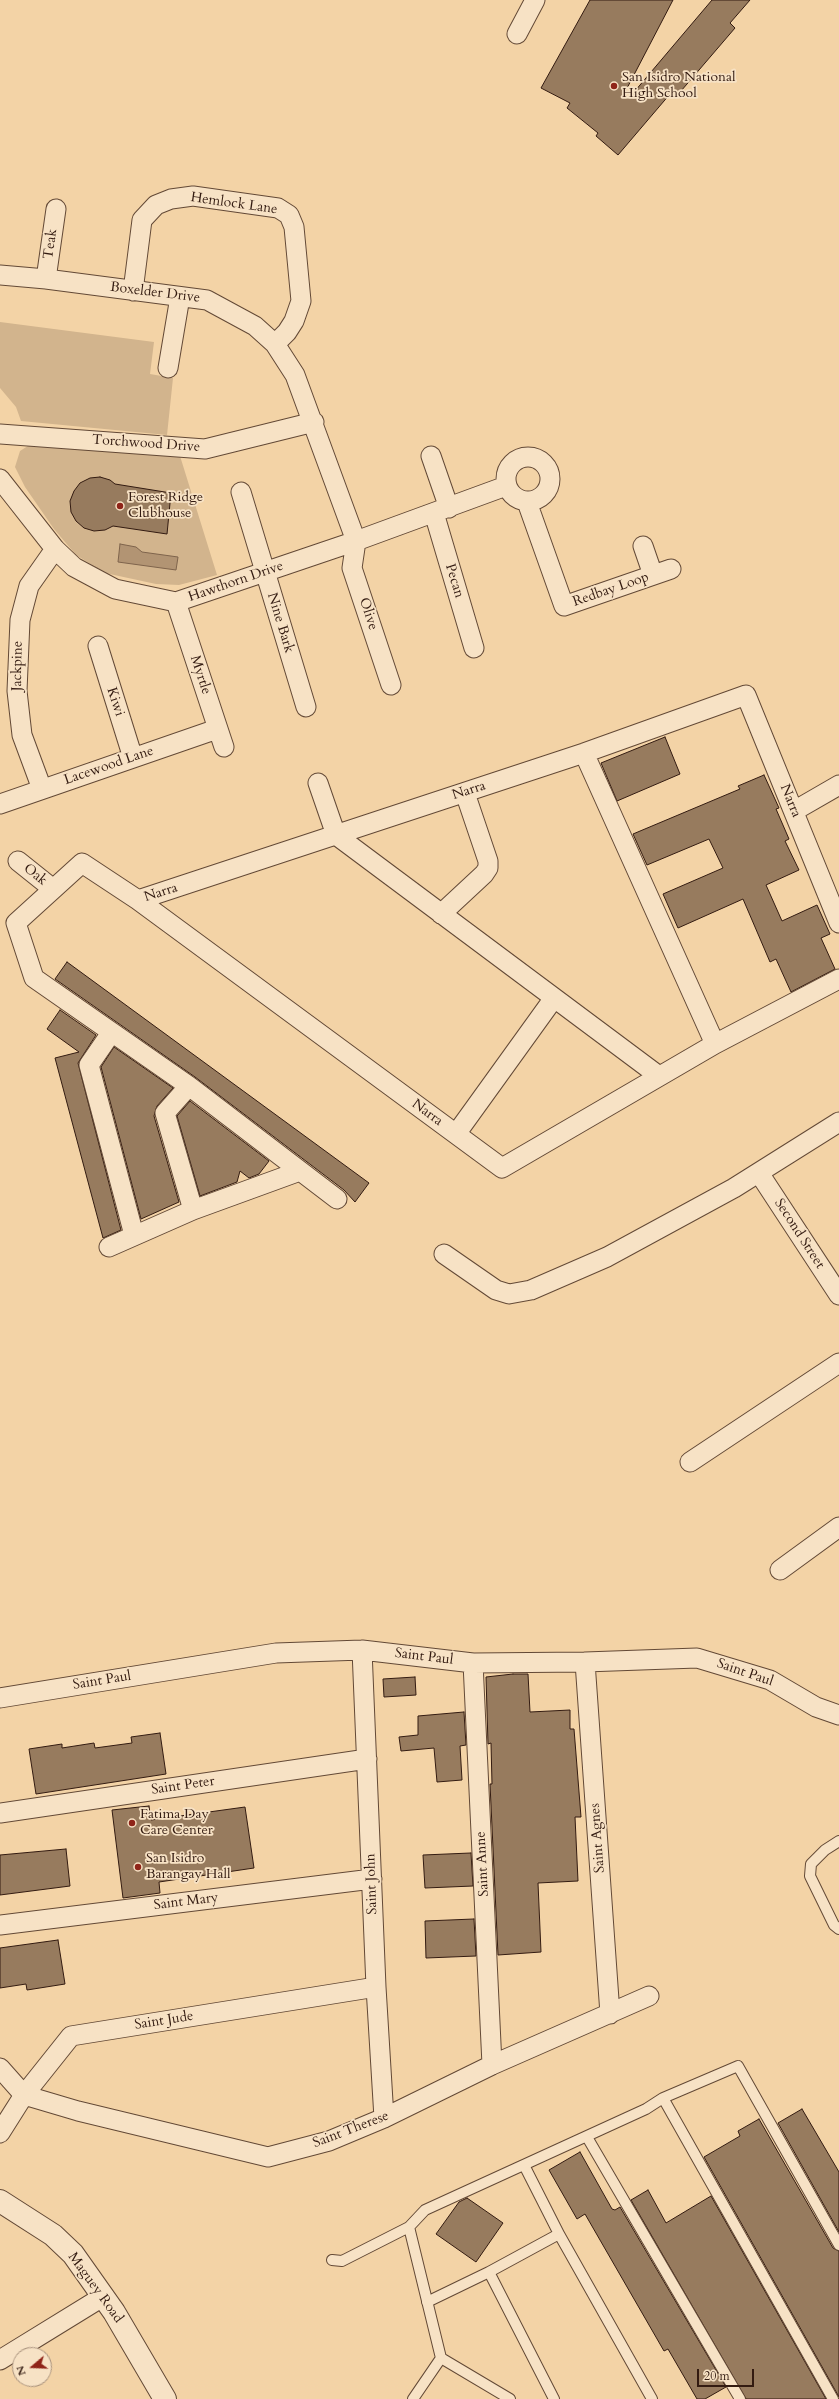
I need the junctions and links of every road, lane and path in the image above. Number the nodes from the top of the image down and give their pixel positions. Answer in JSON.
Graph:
{"nodes":[{"id":1,"x":535,"y":0,"type":"edge"},
{"id":2,"x":517,"y":34,"type":"dead end"},
{"id":3,"x":56,"y":209,"type":"dead end"},
{"id":4,"x":0,"y":275,"type":"edge"},
{"id":5,"x":46,"y":279,"type":"junction"},
{"id":6,"x":133,"y":291,"type":"junction"},
{"id":7,"x":180,"y":297,"type":"junction"},
{"id":8,"x":274,"y":344,"type":"junction"},
{"id":9,"x":168,"y":368,"type":"dead end"},
{"id":10,"x":314,"y":422,"type":"junction"},
{"id":11,"x":0,"y":434,"type":"edge"},
{"id":12,"x":431,"y":456,"type":"dead end"},
{"id":13,"x":0,"y":479,"type":"edge"},
{"id":14,"x":506,"y":486,"type":"junction"},
{"id":15,"x":241,"y":492,"type":"dead end"},
{"id":16,"x":527,"y":502,"type":"junction"},
{"id":17,"x":442,"y":510,"type":"junction"},
{"id":18,"x":356,"y":541,"type":"junction"},
{"id":19,"x":643,"y":546,"type":"dead end"},
{"id":20,"x":55,"y":549,"type":"junction"},
{"id":21,"x":672,"y":569,"type":"dead end"},
{"id":22,"x":265,"y":571,"type":"junction"},
{"id":23,"x":653,"y":575,"type":"junction"},
{"id":24,"x":176,"y":602,"type":"junction"},
{"id":25,"x":98,"y":646,"type":"dead end"},
{"id":26,"x":474,"y":648,"type":"dead end"},
{"id":27,"x":391,"y":686,"type":"dead end"},
{"id":28,"x":306,"y":707,"type":"dead end"},
{"id":29,"x":218,"y":728,"type":"junction"},
{"id":30,"x":224,"y":747,"type":"dead end"},
{"id":31,"x":584,"y":753,"type":"junction"},
{"id":32,"x":133,"y":758,"type":"junction"},
{"id":33,"x":318,"y":783,"type":"dead end"},
{"id":34,"x":839,"y":785,"type":"edge"},
{"id":35,"x":42,"y":789,"type":"junction"},
{"id":36,"x":465,"y":793,"type":"junction"},
{"id":37,"x":0,"y":804,"type":"edge"},
{"id":38,"x":794,"y":811,"type":"junction"},
{"id":39,"x":336,"y":835,"type":"junction"},
{"id":40,"x":18,"y":862,"type":"dead end"},
{"id":41,"x":53,"y":889,"type":"junction"},
{"id":42,"x":138,"y":900,"type":"junction"},
{"id":43,"x":441,"y":914,"type":"junction"},
{"id":44,"x":839,"y":923,"type":"edge"},
{"id":45,"x":839,"y":979,"type":"edge"},
{"id":46,"x":554,"y":998,"type":"junction"},
{"id":47,"x":111,"y":1033,"type":"junction"},
{"id":48,"x":715,"y":1044,"type":"junction"},
{"id":49,"x":659,"y":1076,"type":"junction"},
{"id":50,"x":189,"y":1086,"type":"junction"},
{"id":51,"x":839,"y":1122,"type":"edge"},
{"id":52,"x":456,"y":1134,"type":"junction"},
{"id":53,"x":300,"y":1171,"type":"junction"},
{"id":54,"x":759,"y":1173,"type":"junction"},
{"id":55,"x":337,"y":1199,"type":"dead end"},
{"id":56,"x":193,"y":1210,"type":"junction"},
{"id":57,"x":134,"y":1235,"type":"junction"},
{"id":58,"x":108,"y":1247,"type":"dead end"},
{"id":59,"x":444,"y":1254,"type":"dead end"},
{"id":60,"x":839,"y":1294,"type":"edge"},
{"id":61,"x":839,"y":1363,"type":"edge"},
{"id":62,"x":690,"y":1462,"type":"dead end"},
{"id":63,"x":839,"y":1527,"type":"edge"},
{"id":64,"x":780,"y":1570,"type":"dead end"},
{"id":65,"x":362,"y":1650,"type":"junction"},
{"id":66,"x":585,"y":1662,"type":"junction"},
{"id":67,"x":473,"y":1663,"type":"junction"},
{"id":68,"x":0,"y":1698,"type":"edge"},
{"id":69,"x":839,"y":1715,"type":"edge"},
{"id":70,"x":367,"y":1759,"type":"junction"},
{"id":71,"x":0,"y":1813,"type":"edge"},
{"id":72,"x":839,"y":1841,"type":"edge"},
{"id":73,"x":372,"y":1878,"type":"junction"},
{"id":74,"x":0,"y":1924,"type":"edge"},
{"id":75,"x":839,"y":1929,"type":"edge"},
{"id":76,"x":376,"y":1987,"type":"junction"},
{"id":77,"x":649,"y":1996,"type":"dead end"},
{"id":78,"x":610,"y":2014,"type":"junction"},
{"id":79,"x":492,"y":2065,"type":"junction"},
{"id":80,"x":0,"y":2068,"type":"edge"},
{"id":81,"x":24,"y":2095,"type":"junction"},
{"id":82,"x":663,"y":2098,"type":"junction"},
{"id":83,"x":384,"y":2118,"type":"junction"},
{"id":84,"x":0,"y":2133,"type":"edge"},
{"id":85,"x":587,"y":2137,"type":"junction"},
{"id":86,"x":524,"y":2165,"type":"junction"},
{"id":87,"x":0,"y":2201,"type":"edge"},
{"id":88,"x":408,"y":2228,"type":"junction"},
{"id":89,"x":559,"y":2234,"type":"junction"},
{"id":90,"x":839,"y":2245,"type":"edge"},
{"id":91,"x":332,"y":2260,"type":"dead end"},
{"id":92,"x":488,"y":2272,"type":"junction"},
{"id":93,"x":104,"y":2296,"type":"junction"},
{"id":94,"x":427,"y":2302,"type":"junction"},
{"id":95,"x":441,"y":2358,"type":"junction"},
{"id":96,"x":0,"y":2360,"type":"edge"},
{"id":97,"x":165,"y":2399,"type":"edge"},
{"id":98,"x":413,"y":2399,"type":"edge"},
{"id":99,"x":510,"y":2399,"type":"edge"},
{"id":100,"x":554,"y":2399,"type":"edge"},
{"id":101,"x":652,"y":2399,"type":"edge"},
{"id":102,"x":740,"y":2399,"type":"edge"},
{"id":103,"x":833,"y":2399,"type":"edge"}],
"edges":[{"from":1,"to":2,"type":"street"},
{"from":3,"to":5,"type":"street","name":"Teak"},
{"from":4,"to":5,"type":"street","name":"Boxelder Drive"},
{"from":5,"to":6,"type":"street","name":"Boxelder Drive"},
{"from":6,"to":7,"type":"street","name":"Boxelder Drive"},
{"from":6,"to":8,"type":"street","name":"Hemlock Lane"},
{"from":7,"to":8,"type":"street","name":"Boxelder Drive"},
{"from":7,"to":9,"type":"street"},
{"from":8,"to":10,"type":"street","name":"Boxelder Drive"},
{"from":10,"to":11,"type":"street","name":"Torchwood Drive"},
{"from":10,"to":18,"type":"street","name":"Boxelder Drive"},
{"from":12,"to":17,"type":"street","name":"Pecan"},
{"from":13,"to":20,"type":"street","name":"Hawthorn Drive"},
{"from":14,"to":16,"type":"street"},
{"from":14,"to":16,"type":"street"},
{"from":14,"to":17,"type":"street","name":"Hawthorn Drive"},
{"from":15,"to":22,"type":"street","name":"Nine Bark"},
{"from":16,"to":23,"type":"street","name":"Redbay Loop"},
{"from":17,"to":18,"type":"street","name":"Hawthorn Drive"},
{"from":17,"to":26,"type":"street","name":"Pecan"},
{"from":18,"to":22,"type":"street","name":"Hawthorn Drive"},
{"from":18,"to":27,"type":"street","name":"Olive"},
{"from":19,"to":23,"type":"street"},
{"from":20,"to":24,"type":"street","name":"Hawthorn Drive"},
{"from":20,"to":35,"type":"street","name":"Jackpine"},
{"from":21,"to":23,"type":"street","name":"Redbay Loop"},
{"from":22,"to":24,"type":"street","name":"Hawthorn Drive"},
{"from":22,"to":28,"type":"street","name":"Nine Bark"},
{"from":24,"to":29,"type":"street","name":"Myrtle"},
{"from":25,"to":32,"type":"street","name":"Kiwi"},
{"from":29,"to":30,"type":"street","name":"Myrtle"},
{"from":29,"to":32,"type":"street","name":"Lacewood Lane"},
{"from":31,"to":36,"type":"street","name":"Narra"},
{"from":31,"to":38,"type":"street","name":"Narra"},
{"from":31,"to":48,"type":"street"},
{"from":32,"to":35,"type":"street","name":"Lacewood Lane"},
{"from":33,"to":39,"type":"street"},
{"from":34,"to":38,"type":"street"},
{"from":35,"to":37,"type":"street","name":"Lacewood Lane"},
{"from":36,"to":39,"type":"street","name":"Narra"},
{"from":36,"to":43,"type":"street"},
{"from":38,"to":44,"type":"street","name":"Narra"},
{"from":39,"to":42,"type":"street","name":"Narra"},
{"from":39,"to":43,"type":"street"},
{"from":40,"to":41,"type":"street","name":"Oak"},
{"from":41,"to":42,"type":"street"},
{"from":41,"to":47,"type":"street"},
{"from":42,"to":52,"type":"street","name":"Narra"},
{"from":43,"to":46,"type":"street"},
{"from":45,"to":48,"type":"street","name":"Narra"},
{"from":46,"to":49,"type":"street"},
{"from":46,"to":52,"type":"street"},
{"from":47,"to":50,"type":"street"},
{"from":47,"to":57,"type":"street"},
{"from":48,"to":49,"type":"street","name":"Narra"},
{"from":49,"to":52,"type":"street","name":"Narra"},
{"from":50,"to":53,"type":"street"},
{"from":50,"to":56,"type":"street"},
{"from":51,"to":54,"type":"street"},
{"from":53,"to":55,"type":"street"},
{"from":53,"to":56,"type":"street"},
{"from":54,"to":59,"type":"street"},
{"from":54,"to":60,"type":"street","name":"Second Street"},
{"from":56,"to":57,"type":"street"},
{"from":57,"to":58,"type":"street"},
{"from":61,"to":62,"type":"street"},
{"from":63,"to":64,"type":"street"},
{"from":65,"to":67,"type":"street","name":"Saint Paul"},
{"from":65,"to":68,"type":"street","name":"Saint Paul"},
{"from":65,"to":70,"type":"street","name":"Saint John"},
{"from":66,"to":67,"type":"street","name":"Saint Paul"},
{"from":66,"to":69,"type":"street","name":"Saint Paul"},
{"from":66,"to":78,"type":"street","name":"Saint Agnes"},
{"from":67,"to":79,"type":"street","name":"Saint Anne"},
{"from":70,"to":71,"type":"street","name":"Saint Peter"},
{"from":70,"to":73,"type":"street","name":"Saint John"},
{"from":72,"to":75,"type":"lane"},
{"from":73,"to":74,"type":"street","name":"Saint Mary"},
{"from":73,"to":76,"type":"street","name":"Saint John"},
{"from":76,"to":81,"type":"street","name":"Saint Jude"},
{"from":76,"to":83,"type":"street","name":"Saint John"},
{"from":77,"to":78,"type":"street","name":"Saint Therese"},
{"from":78,"to":79,"type":"street","name":"Saint Therese"},
{"from":79,"to":83,"type":"street","name":"Saint Therese"},
{"from":80,"to":81,"type":"street"},
{"from":81,"to":83,"type":"street","name":"Saint Therese"},
{"from":81,"to":84,"type":"street","name":"Saint Jude"},
{"from":82,"to":85,"type":"lane"},
{"from":82,"to":90,"type":"lane"},
{"from":82,"to":103,"type":"lane"},
{"from":85,"to":86,"type":"lane"},
{"from":85,"to":102,"type":"lane"},
{"from":86,"to":88,"type":"lane"},
{"from":86,"to":89,"type":"lane"},
{"from":87,"to":93,"type":"street","name":"Maguey Road"},
{"from":88,"to":91,"type":"lane"},
{"from":88,"to":94,"type":"lane"},
{"from":89,"to":92,"type":"lane"},
{"from":89,"to":101,"type":"lane"},
{"from":92,"to":94,"type":"lane"},
{"from":92,"to":100,"type":"lane"},
{"from":93,"to":96,"type":"street"},
{"from":93,"to":97,"type":"street","name":"Maguey Road"},
{"from":94,"to":95,"type":"lane"},
{"from":95,"to":98,"type":"lane"},
{"from":95,"to":99,"type":"lane"}]}
